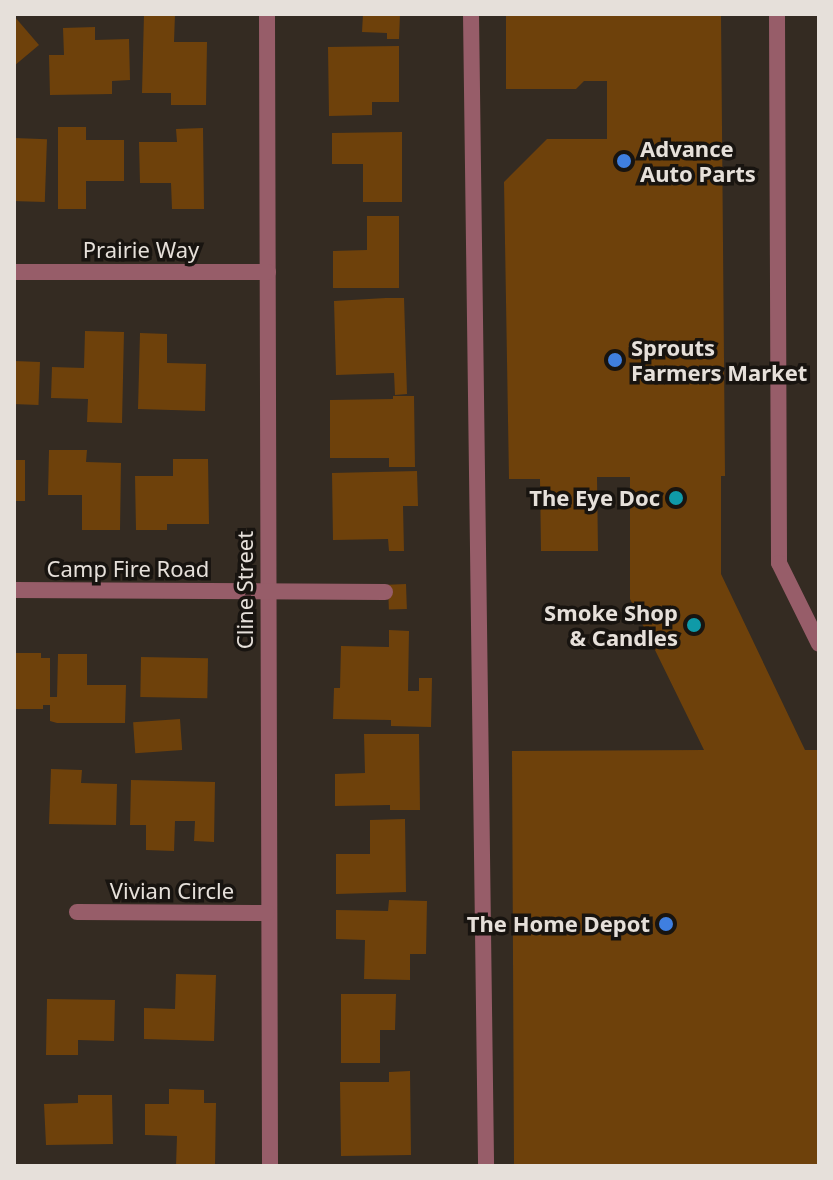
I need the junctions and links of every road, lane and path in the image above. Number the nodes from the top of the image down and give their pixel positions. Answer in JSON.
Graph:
{"nodes":[{"id":1,"x":267,"y":14,"type":"edge"},
{"id":2,"x":471,"y":14,"type":"edge"},
{"id":3,"x":777,"y":14,"type":"edge"},
{"id":4,"x":14,"y":272,"type":"edge"},
{"id":5,"x":268,"y":272,"type":"junction"},
{"id":6,"x":14,"y":590,"type":"edge"},
{"id":7,"x":268,"y":591,"type":"junction"},
{"id":8,"x":385,"y":592,"type":"dead end"},
{"id":9,"x":819,"y":644,"type":"edge"},
{"id":10,"x":77,"y":912,"type":"dead end"},
{"id":11,"x":267,"y":913,"type":"junction"},
{"id":12,"x":270,"y":1166,"type":"edge"},
{"id":13,"x":486,"y":1166,"type":"edge"}],
"edges":[{"from":1,"to":5,"type":"street","name":"Cline Street"},
{"from":2,"to":13,"type":"street"},
{"from":3,"to":9,"type":"street"},
{"from":4,"to":5,"type":"street","name":"Prairie Way"},
{"from":5,"to":7,"type":"street","name":"Cline Street"},
{"from":6,"to":7,"type":"street","name":"Camp Fire Road"},
{"from":7,"to":8,"type":"street","name":"Camp Fire Road"},
{"from":7,"to":11,"type":"street","name":"Cline Street"},
{"from":10,"to":11,"type":"street","name":"Vivian Circle"},
{"from":11,"to":12,"type":"street","name":"Cline Street"}]}
